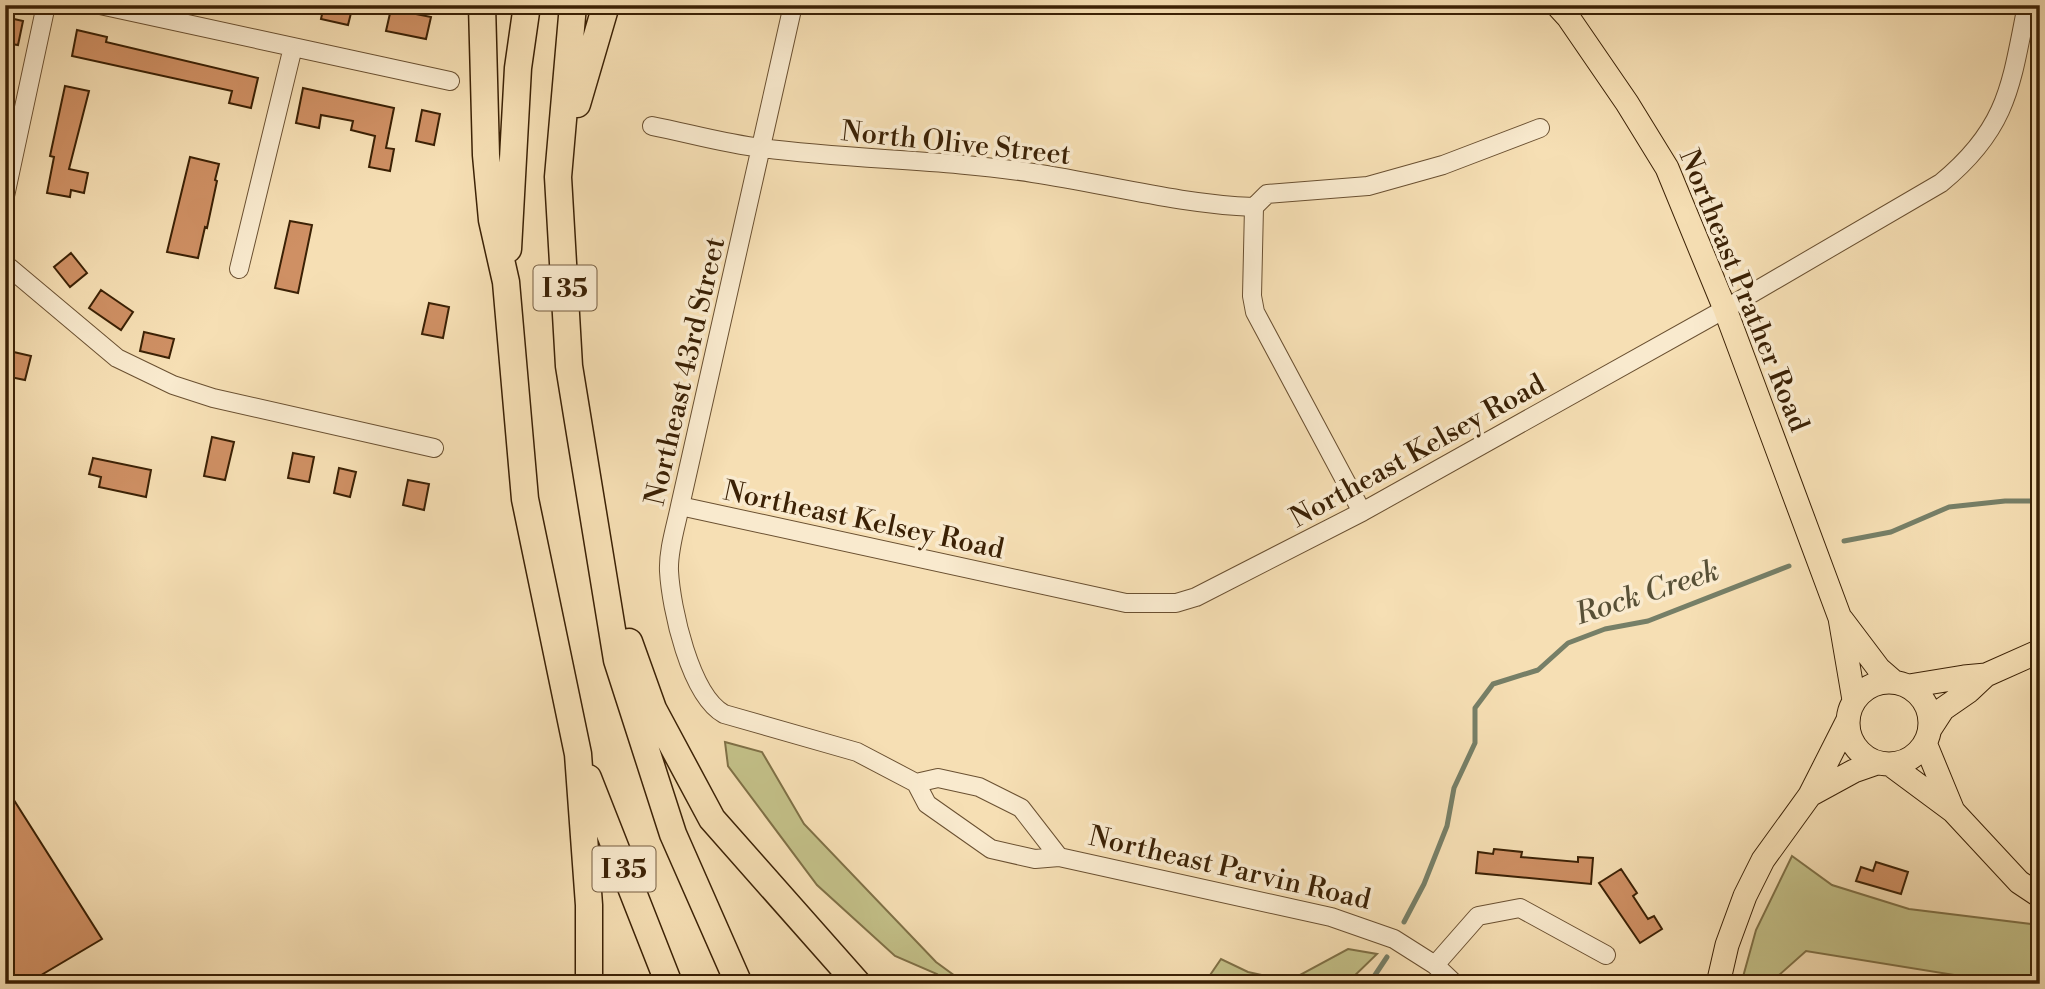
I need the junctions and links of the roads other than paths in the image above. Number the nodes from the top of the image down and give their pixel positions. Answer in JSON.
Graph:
{"nodes":[{"id":1,"x":46,"y":5,"type":"edge"},
{"id":2,"x":100,"y":5,"type":"edge"},
{"id":3,"x":482,"y":5,"type":"edge"},
{"id":4,"x":527,"y":5,"type":"edge"},
{"id":5,"x":573,"y":5,"type":"edge"},
{"id":6,"x":606,"y":5,"type":"edge"},
{"id":7,"x":793,"y":5,"type":"edge"},
{"id":8,"x":1557,"y":5,"type":"edge"},
{"id":9,"x":2027,"y":5,"type":"edge"},
{"id":10,"x":293,"y":47,"type":"junction"},
{"id":11,"x":450,"y":81,"type":"dead end"},
{"id":12,"x":652,"y":126,"type":"dead end"},
{"id":13,"x":1540,"y":128,"type":"dead end"},
{"id":14,"x":761,"y":148,"type":"junction"},
{"id":15,"x":558,"y":177,"type":"junction"},
{"id":16,"x":5,"y":196,"type":"edge"},
{"id":17,"x":1254,"y":207,"type":"junction"},
{"id":18,"x":5,"y":264,"type":"edge"},
{"id":19,"x":239,"y":270,"type":"dead end"},
{"id":20,"x":506,"y":282,"type":"junction"},
{"id":21,"x":1725,"y":309,"type":"junction"},
{"id":22,"x":434,"y":448,"type":"dead end"},
{"id":23,"x":680,"y":506,"type":"junction"},
{"id":24,"x":1362,"y":512,"type":"junction"},
{"id":25,"x":602,"y":569,"type":"junction"},
{"id":26,"x":1840,"y":618,"type":"junction"},
{"id":27,"x":2040,"y":651,"type":"edge"},
{"id":28,"x":1986,"y":675,"type":"junction"},
{"id":29,"x":1901,"y":684,"type":"junction"},
{"id":30,"x":1851,"y":710,"type":"junction"},
{"id":31,"x":748,"y":722,"type":"joint"},
{"id":32,"x":1928,"y":736,"type":"junction"},
{"id":33,"x":578,"y":754,"type":"junction"},
{"id":34,"x":1884,"y":764,"type":"junction"},
{"id":35,"x":916,"y":783,"type":"junction"},
{"id":36,"x":1810,"y":795,"type":"junction"},
{"id":37,"x":1953,"y":811,"type":"junction"},
{"id":38,"x":1059,"y":857,"type":"junction"},
{"id":39,"x":2040,"y":896,"type":"edge"},
{"id":40,"x":1606,"y":955,"type":"dead end"},
{"id":41,"x":1434,"y":965,"type":"junction"},
{"id":42,"x":589,"y":984,"type":"edge"},
{"id":43,"x":669,"y":984,"type":"edge"},
{"id":44,"x":739,"y":984,"type":"edge"},
{"id":45,"x":858,"y":984,"type":"edge"},
{"id":46,"x":1455,"y":984,"type":"edge"},
{"id":47,"x":1718,"y":984,"type":"edge"}],
"edges":[{"from":1,"to":16,"type":"street"},
{"from":2,"to":10,"type":"street"},
{"from":3,"to":20,"type":"highway"},
{"from":4,"to":20,"type":"highway","number":"I 35"},
{"from":5,"to":15,"type":"highway","number":"I 35"},
{"from":6,"to":15,"type":"highway"},
{"from":7,"to":14,"type":"street","name":"Northeast 43rd Street"},
{"from":8,"to":21,"type":"main road","name":"Northeast Prather Road"},
{"from":9,"to":21,"type":"street","name":"Northeast Kelsey Road"},
{"from":10,"to":11,"type":"street"},
{"from":10,"to":19,"type":"street"},
{"from":12,"to":14,"type":"street","name":"North Olive Street"},
{"from":13,"to":17,"type":"street"},
{"from":14,"to":17,"type":"street","name":"North Olive Street"},
{"from":14,"to":23,"type":"street","name":"Northeast 43rd Street"},
{"from":15,"to":25,"type":"highway","number":"I 35"},
{"from":17,"to":24,"type":"street"},
{"from":18,"to":22,"type":"street"},
{"from":20,"to":33,"type":"highway","number":"I 35"},
{"from":21,"to":24,"type":"street","name":"Northeast Kelsey Road"},
{"from":21,"to":26,"type":"main road","name":"Northeast Prather Road"},
{"from":23,"to":24,"type":"street","name":"Northeast Kelsey Road"},
{"from":23,"to":31,"type":"street","name":"Northeast 43rd Street"},
{"from":25,"to":44,"type":"highway","number":"I 35"},
{"from":25,"to":45,"type":"highway"},
{"from":26,"to":29,"type":"main road","name":"Northeast Prather Road"},
{"from":26,"to":30,"type":"main road","name":"Northeast Prather Road"},
{"from":27,"to":28,"type":"main road"},
{"from":28,"to":29,"type":"main road"},
{"from":28,"to":32,"type":"main road"},
{"from":29,"to":30,"type":"main road"},
{"from":29,"to":32,"type":"main road"},
{"from":30,"to":34,"type":"main road"},
{"from":30,"to":36,"type":"main road"},
{"from":31,"to":35,"type":"street","name":"Northeast Parvin Road"},
{"from":32,"to":34,"type":"main road"},
{"from":32,"to":37,"type":"main road"},
{"from":33,"to":42,"type":"highway"},
{"from":33,"to":43,"type":"highway","number":"I 35"},
{"from":34,"to":36,"type":"main road"},
{"from":34,"to":37,"type":"main road"},
{"from":35,"to":38,"type":"street","name":"Northeast Parvin Road"},
{"from":35,"to":38,"type":"street","name":"Northeast Parvin Road"},
{"from":36,"to":47,"type":"main road"},
{"from":37,"to":39,"type":"main road"},
{"from":38,"to":41,"type":"street","name":"Northeast Parvin Road"},
{"from":40,"to":41,"type":"street"},
{"from":41,"to":46,"type":"street","name":"Northeast Parvin Road"}]}
